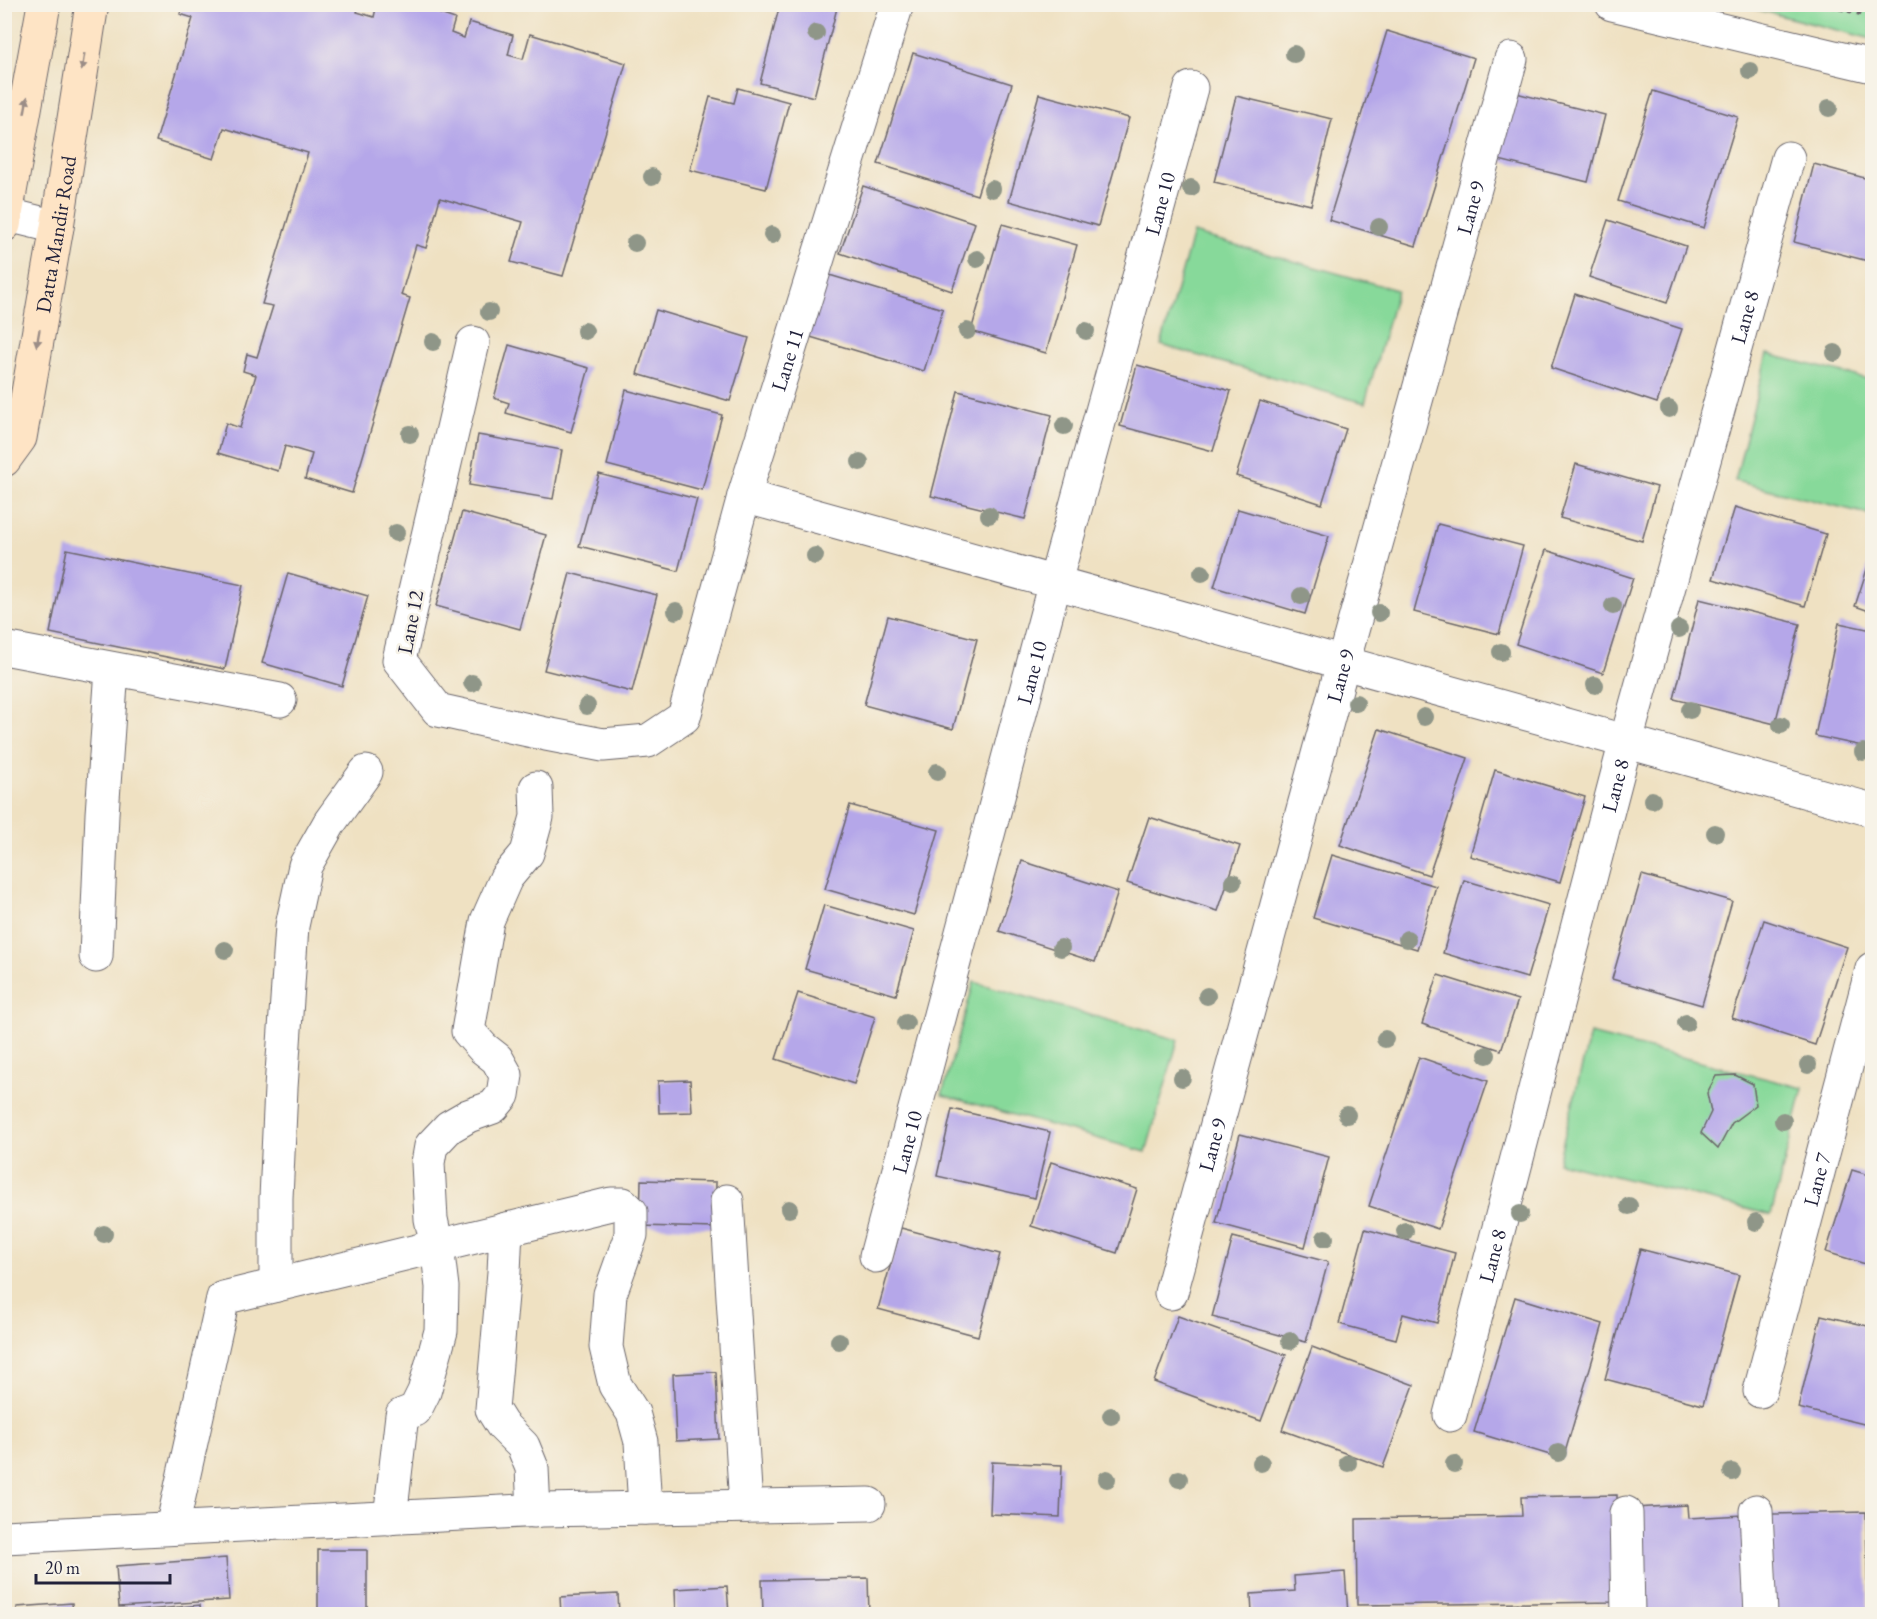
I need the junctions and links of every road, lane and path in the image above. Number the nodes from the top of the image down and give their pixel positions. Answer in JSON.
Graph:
{"nodes":[{"id":1,"x":44,"y":4,"type":"edge"},
{"id":2,"x":92,"y":4,"type":"edge"},
{"id":3,"x":897,"y":4,"type":"edge"},
{"id":4,"x":1612,"y":4,"type":"edge"},
{"id":5,"x":1822,"y":4,"type":"edge"},
{"id":6,"x":1872,"y":17,"type":"edge"},
{"id":7,"x":1511,"y":59,"type":"dead end"},
{"id":8,"x":1872,"y":66,"type":"edge"},
{"id":9,"x":1191,"y":88,"type":"dead end"},
{"id":10,"x":1788,"y":158,"type":"dead end"},
{"id":11,"x":5,"y":217,"type":"edge"},
{"id":12,"x":57,"y":227,"type":"junction"},
{"id":13,"x":473,"y":342,"type":"dead end"},
{"id":14,"x":4,"y":460,"type":"edge"},
{"id":15,"x":744,"y":496,"type":"junction"},
{"id":16,"x":1055,"y":582,"type":"junction"},
{"id":17,"x":4,"y":648,"type":"edge"},
{"id":18,"x":1343,"y":663,"type":"junction"},
{"id":19,"x":112,"y":669,"type":"junction"},
{"id":20,"x":280,"y":700,"type":"dead end"},
{"id":21,"x":684,"y":717,"type":"joint"},
{"id":22,"x":1626,"y":741,"type":"junction"},
{"id":23,"x":366,"y":772,"type":"dead end"},
{"id":24,"x":536,"y":788,"type":"dead end"},
{"id":25,"x":1872,"y":810,"type":"edge"},
{"id":26,"x":96,"y":956,"type":"dead end"},
{"id":27,"x":1872,"y":969,"type":"edge"},
{"id":28,"x":728,"y":1201,"type":"dead end"},
{"id":29,"x":506,"y":1229,"type":"junction"},
{"id":30,"x":437,"y":1246,"type":"junction"},
{"id":31,"x":876,"y":1256,"type":"dead end"},
{"id":32,"x":276,"y":1285,"type":"junction"},
{"id":33,"x":1171,"y":1293,"type":"dead end"},
{"id":34,"x":1760,"y":1390,"type":"dead end"},
{"id":35,"x":1450,"y":1415,"type":"dead end"},
{"id":36,"x":868,"y":1504,"type":"dead end"},
{"id":37,"x":746,"y":1506,"type":"junction"},
{"id":38,"x":645,"y":1508,"type":"junction"},
{"id":39,"x":534,"y":1510,"type":"junction"},
{"id":40,"x":1755,"y":1511,"type":"dead end"},
{"id":41,"x":1626,"y":1514,"type":"dead end"},
{"id":42,"x":390,"y":1518,"type":"junction"},
{"id":43,"x":172,"y":1528,"type":"junction"},
{"id":44,"x":4,"y":1536,"type":"edge"},
{"id":45,"x":1628,"y":1614,"type":"edge"},
{"id":46,"x":1761,"y":1614,"type":"edge"}],
"edges":[{"from":11,"to":1,"type":"main road","one_way":true},
{"from":2,"to":12,"type":"main road","name":"Datta Mandir Road","one_way":true},
{"from":3,"to":15,"type":"street","name":"Lane 11"},
{"from":4,"to":8,"type":"street"},
{"from":5,"to":6,"type":"path"},
{"from":7,"to":18,"type":"street","name":"Lane 9"},
{"from":9,"to":16,"type":"street","name":"Lane 10"},
{"from":10,"to":22,"type":"street","name":"Lane 8"},
{"from":11,"to":12,"type":"street"},
{"from":12,"to":14,"type":"main road","name":"Datta Mandir Road","one_way":true},
{"from":13,"to":21,"type":"street","name":"Lane 12"},
{"from":15,"to":16,"type":"street"},
{"from":15,"to":21,"type":"street","name":"Lane 11"},
{"from":16,"to":18,"type":"street"},
{"from":16,"to":31,"type":"street","name":"Lane 10"},
{"from":17,"to":19,"type":"street"},
{"from":18,"to":22,"type":"street"},
{"from":18,"to":33,"type":"street","name":"Lane 9"},
{"from":19,"to":20,"type":"street"},
{"from":19,"to":26,"type":"street"},
{"from":22,"to":25,"type":"street"},
{"from":22,"to":35,"type":"street","name":"Lane 8"},
{"from":23,"to":32,"type":"street"},
{"from":24,"to":30,"type":"street"},
{"from":27,"to":34,"type":"street","name":"Lane 7"},
{"from":28,"to":37,"type":"street"},
{"from":29,"to":30,"type":"street"},
{"from":29,"to":38,"type":"street"},
{"from":29,"to":39,"type":"street"},
{"from":30,"to":32,"type":"street"},
{"from":30,"to":42,"type":"street"},
{"from":32,"to":43,"type":"street"},
{"from":36,"to":37,"type":"street"},
{"from":37,"to":38,"type":"street"},
{"from":38,"to":39,"type":"street"},
{"from":39,"to":42,"type":"street"},
{"from":40,"to":46,"type":"street"},
{"from":41,"to":45,"type":"street"},
{"from":42,"to":43,"type":"street"},
{"from":43,"to":44,"type":"street"}]}
